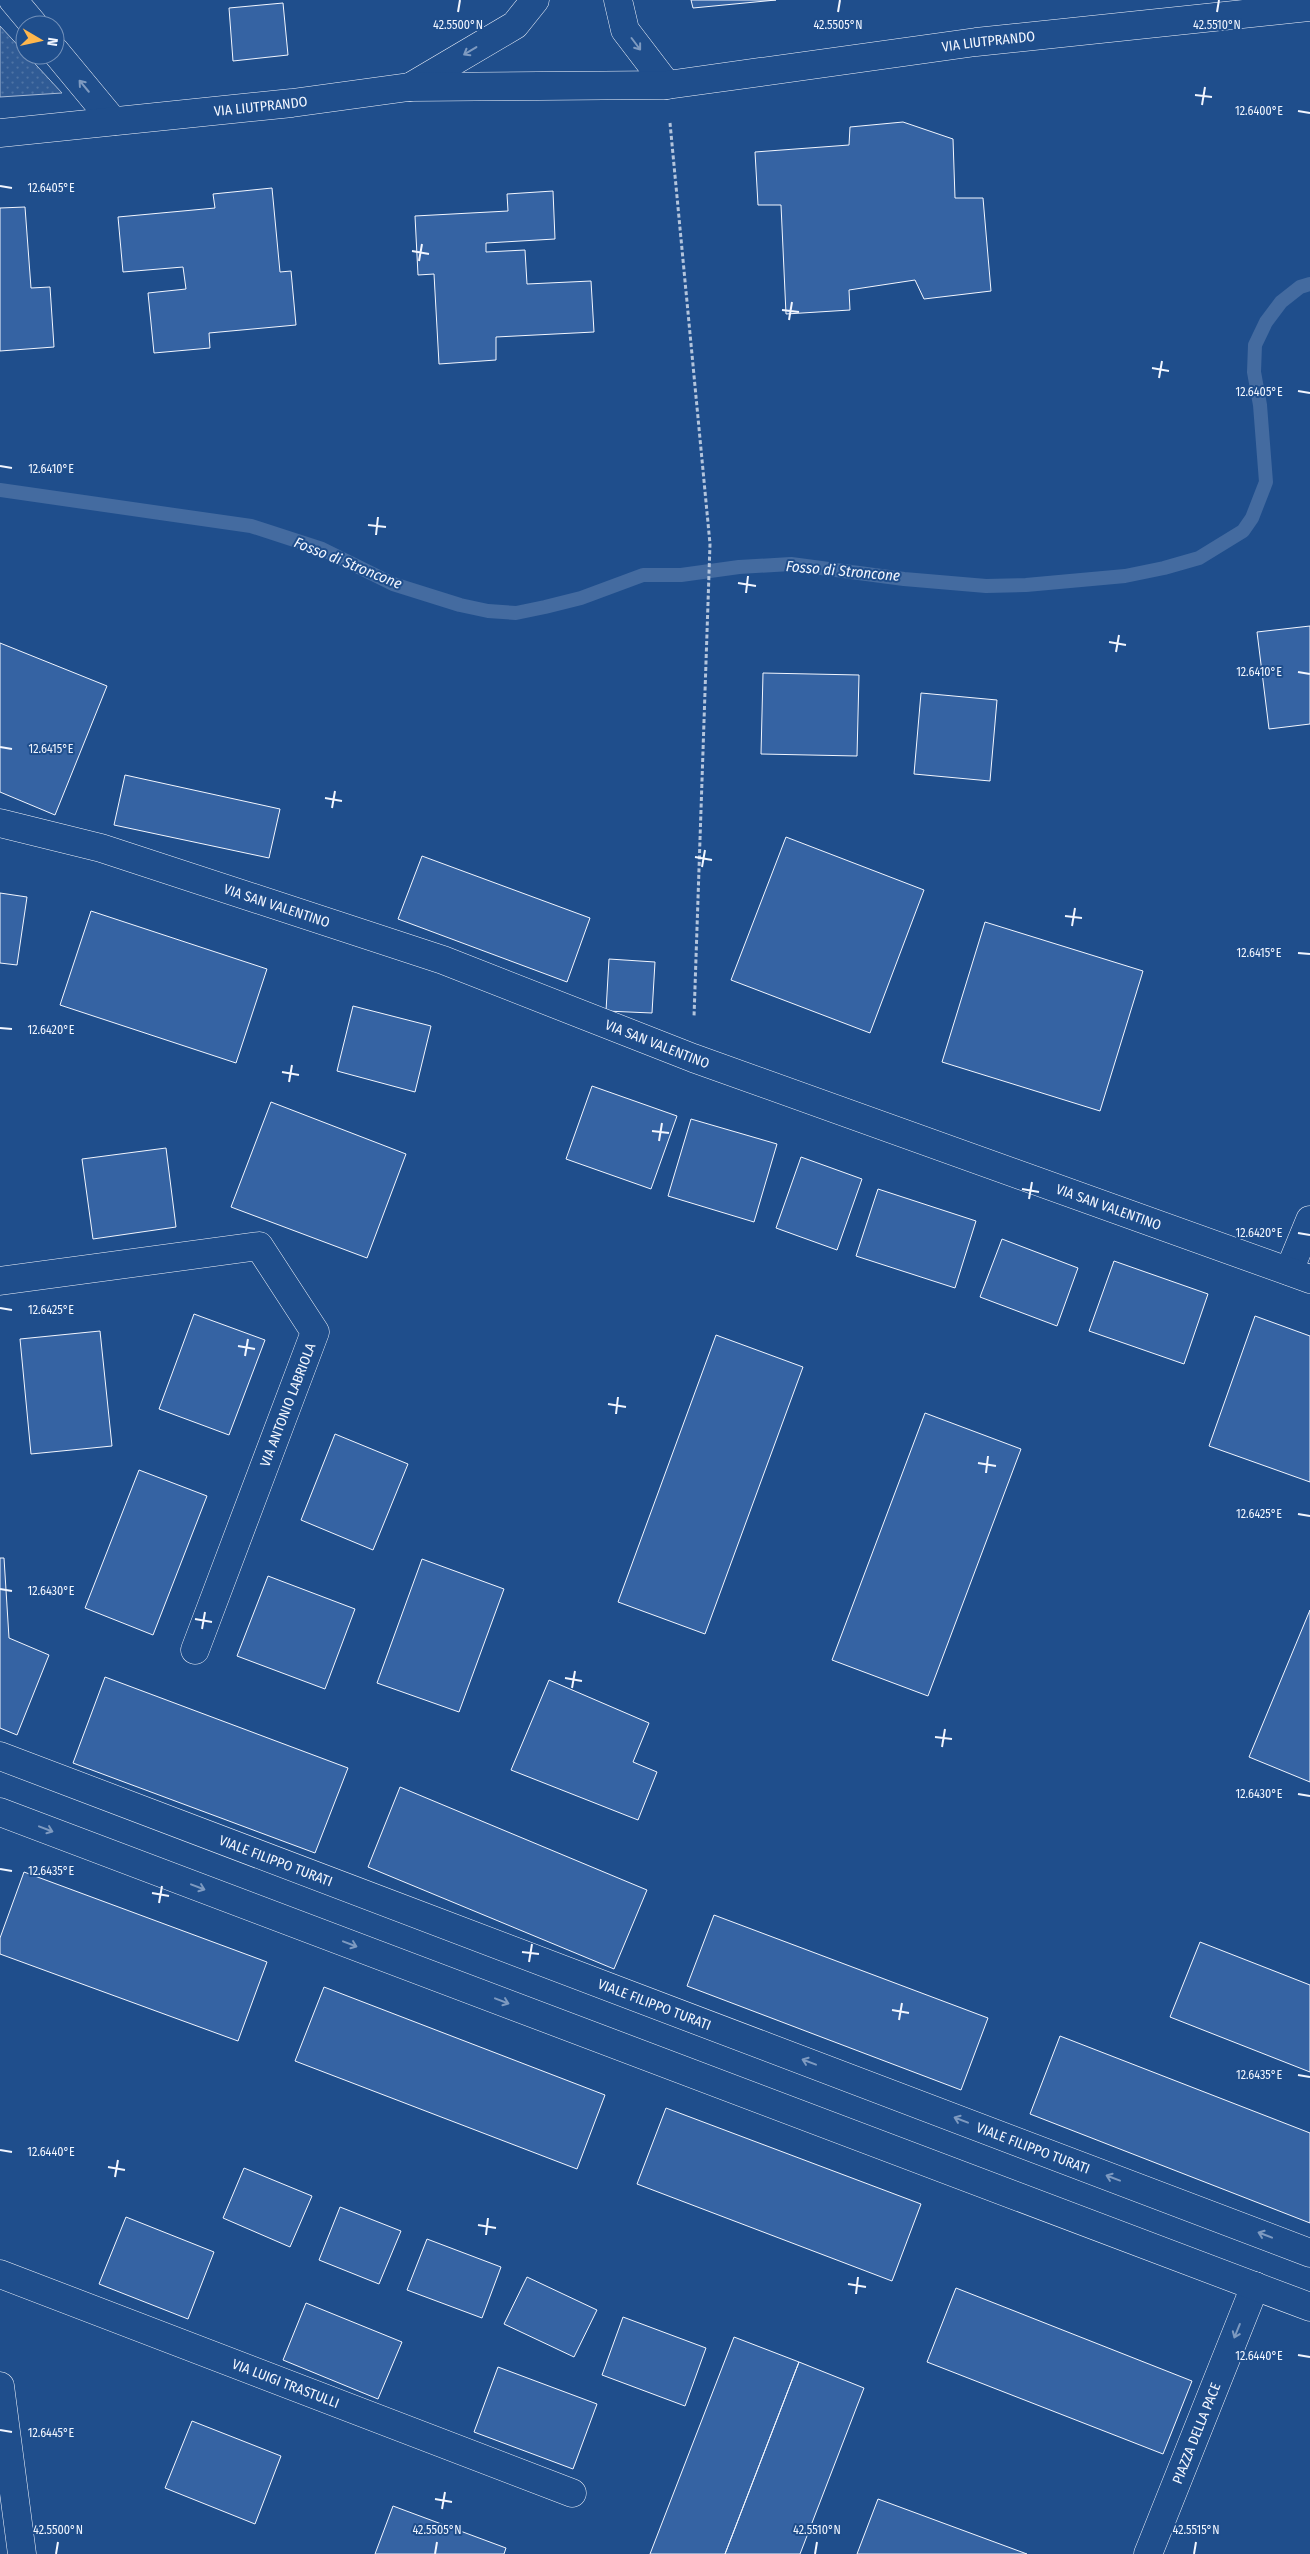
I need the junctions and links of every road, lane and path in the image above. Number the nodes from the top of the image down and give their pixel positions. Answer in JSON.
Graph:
{"nodes":[{"id":1,"x":13,"y":0,"type":"edge"},
{"id":2,"x":535,"y":0,"type":"edge"},
{"id":3,"x":618,"y":0,"type":"edge"},
{"id":4,"x":1310,"y":6,"type":"edge"},
{"id":5,"x":26,"y":15,"type":"edge"},
{"id":6,"x":65,"y":63,"type":"edge"},
{"id":7,"x":667,"y":85,"type":"junction"},
{"id":8,"x":409,"y":87,"type":"junction"},
{"id":9,"x":113,"y":121,"type":"junction"},
{"id":10,"x":0,"y":133,"type":"edge"},
{"id":11,"x":0,"y":823,"type":"edge"},
{"id":12,"x":692,"y":1058,"type":"junction"},
{"id":13,"x":1310,"y":1220,"type":"edge"},
{"id":14,"x":1299,"y":1275,"type":"edge"},
{"id":15,"x":0,"y":1281,"type":"edge"},
{"id":16,"x":195,"y":1650,"type":"dead end"},
{"id":17,"x":0,"y":1756,"type":"edge"},
{"id":18,"x":0,"y":1812,"type":"edge"},
{"id":19,"x":1310,"y":2253,"type":"edge"},
{"id":20,"x":0,"y":2274,"type":"edge"},
{"id":21,"x":1255,"y":2286,"type":"junction"},
{"id":22,"x":1310,"y":2307,"type":"edge"},
{"id":23,"x":0,"y":2386,"type":"edge"},
{"id":24,"x":572,"y":2493,"type":"dead end"},
{"id":25,"x":22,"y":2554,"type":"edge"},
{"id":26,"x":1148,"y":2554,"type":"edge"}],
"edges":[{"from":1,"to":5,"type":"street"},
{"from":2,"to":8,"type":"street","name":"VIA LIUTPRANDO","one_way":true},
{"from":3,"to":7,"type":"street","one_way":true},
{"from":4,"to":7,"type":"street","name":"VIA LIUTPRANDO"},
{"from":9,"to":6,"type":"street","one_way":true},
{"from":7,"to":8,"type":"street","name":"VIA LIUTPRANDO"},
{"from":7,"to":12,"type":"path"},
{"from":8,"to":9,"type":"street","name":"VIA LIUTPRANDO"},
{"from":9,"to":10,"type":"street","name":"VIA LIUTPRANDO"},
{"from":11,"to":12,"type":"street","name":"VIA SAN VALENTINO"},
{"from":12,"to":14,"type":"street","name":"VIA SAN VALENTINO"},
{"from":13,"to":14,"type":"street"},
{"from":15,"to":16,"type":"street","name":"VIA ANTONIO LABRIOLA"},
{"from":19,"to":17,"type":"street","name":"VIALE FILIPPO TURATI","one_way":true},
{"from":18,"to":21,"type":"street","one_way":true},
{"from":20,"to":24,"type":"street","name":"VIA LUIGI TRASTULLI"},
{"from":21,"to":22,"type":"street"},
{"from":21,"to":26,"type":"street","name":"PIAZZA DELLA PACE","one_way":true},
{"from":23,"to":25,"type":"street"}]}
